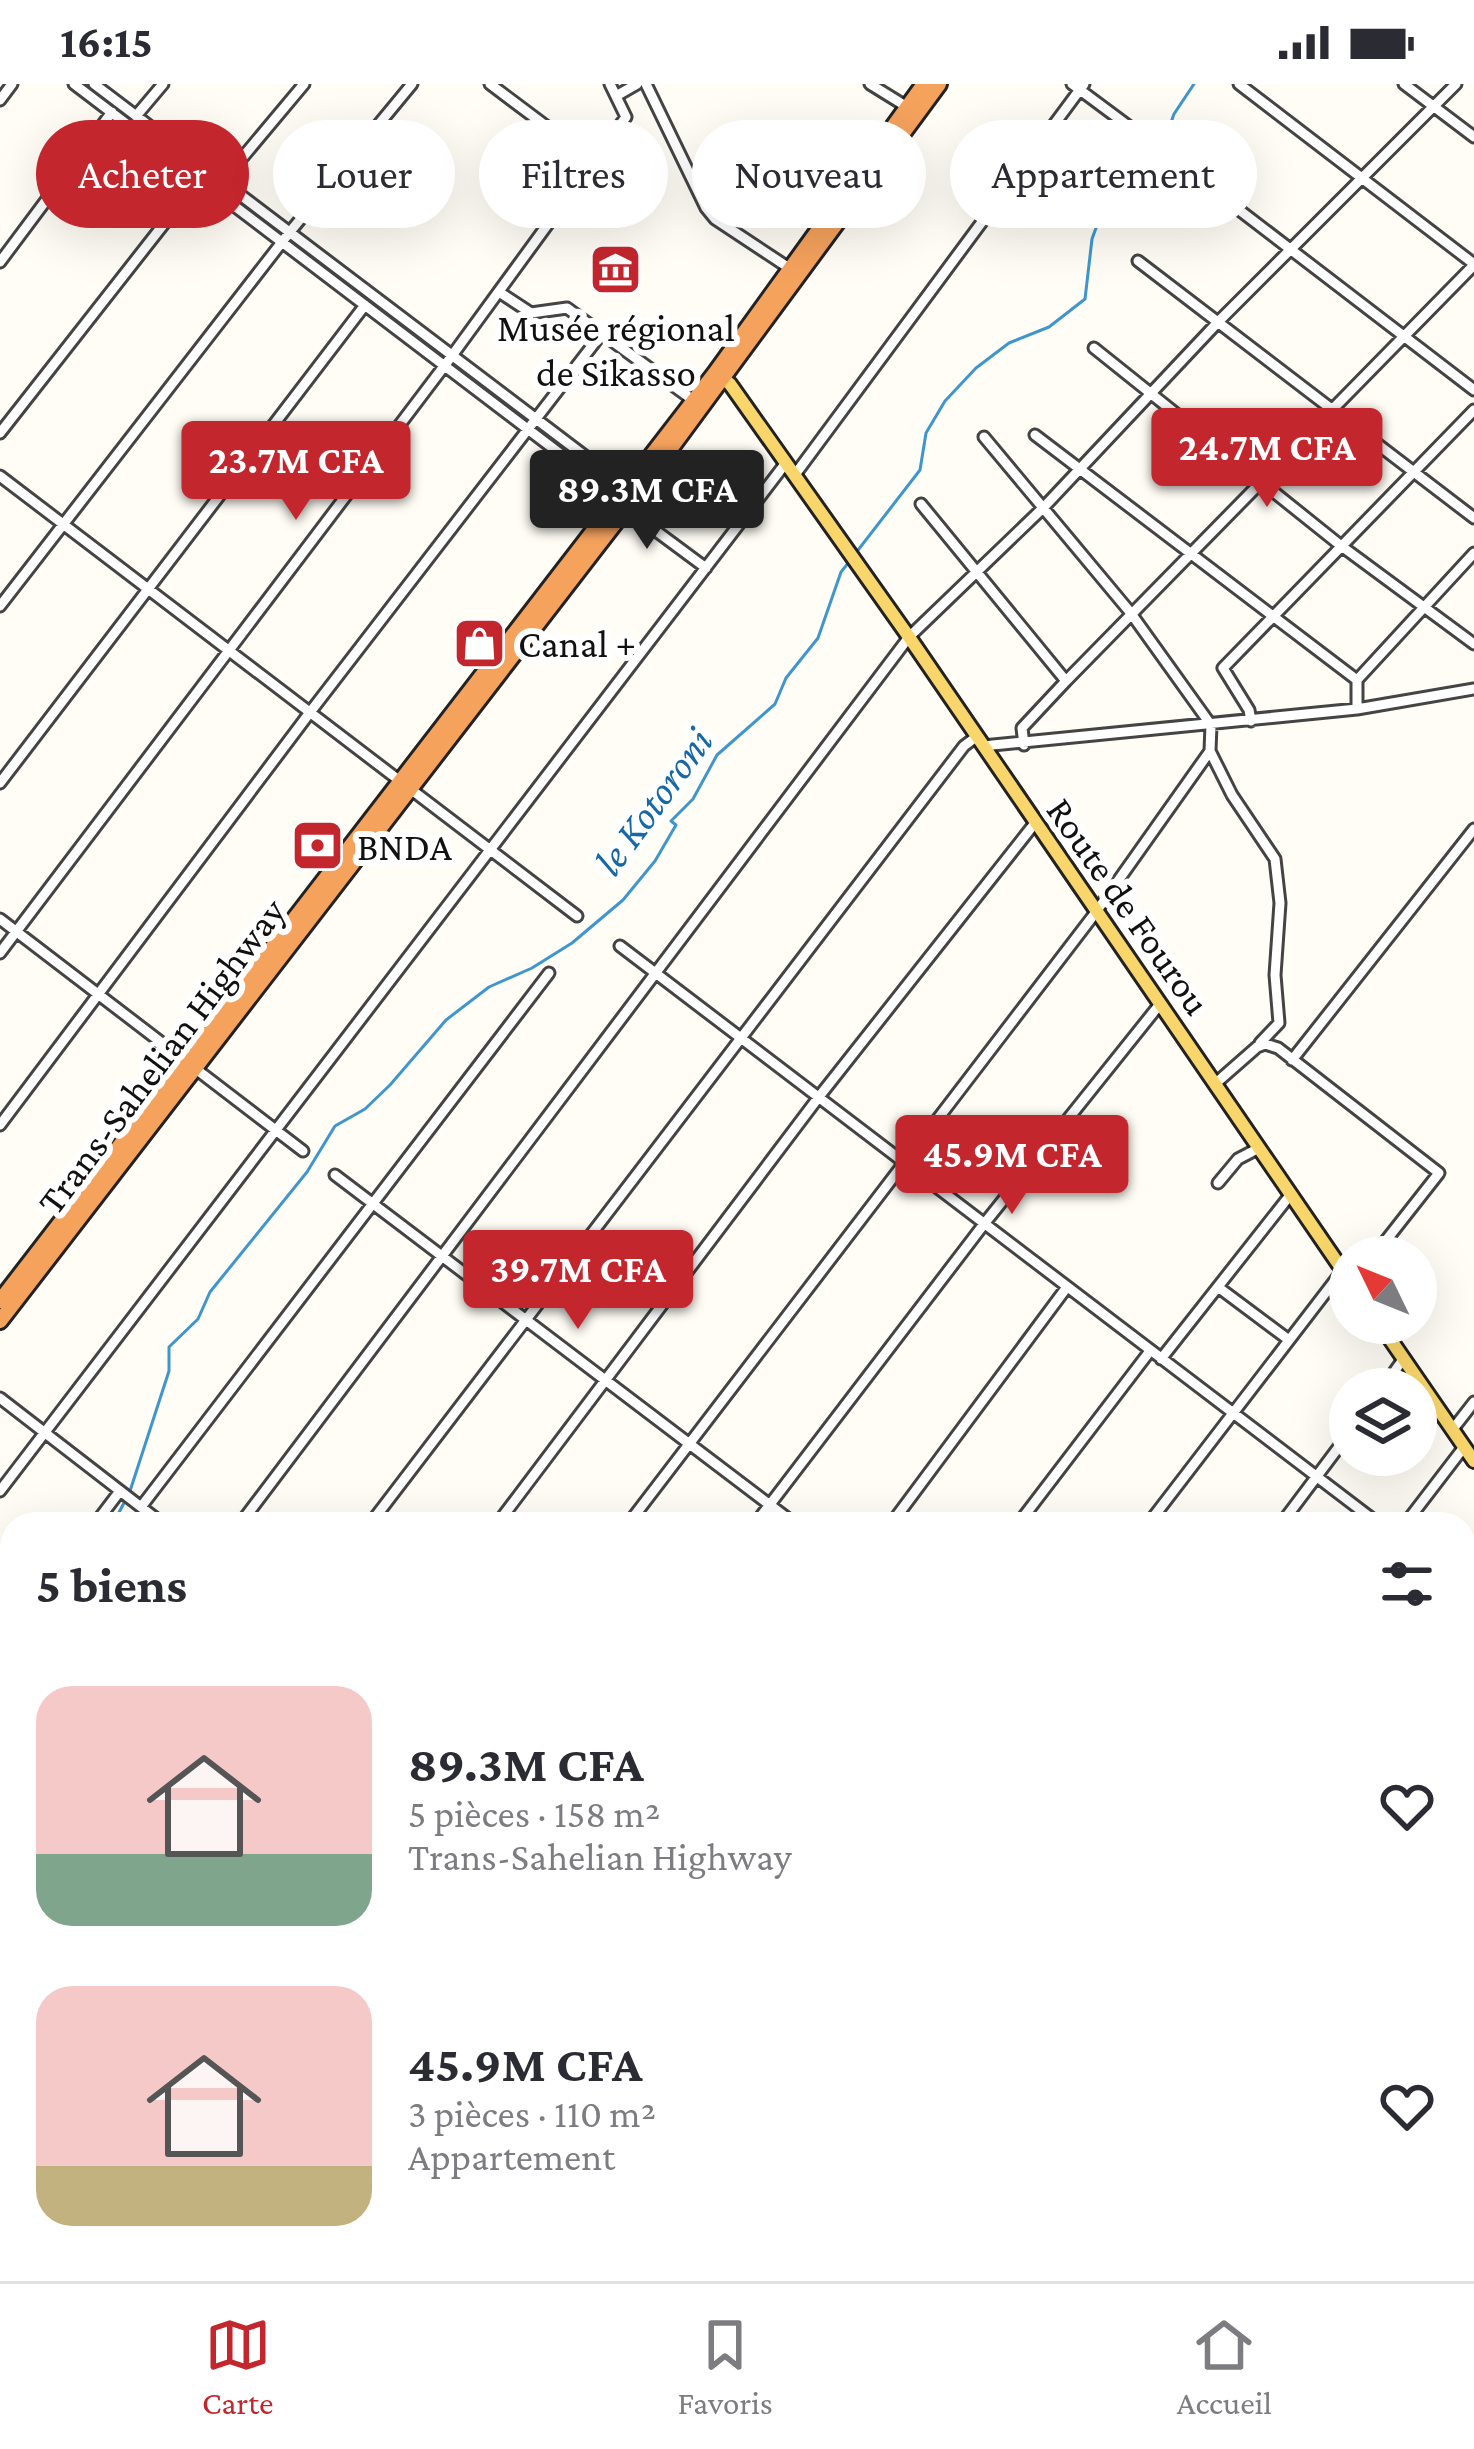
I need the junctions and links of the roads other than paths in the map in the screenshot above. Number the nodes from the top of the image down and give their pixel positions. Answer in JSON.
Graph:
{"nodes":[{"id":1,"x":12,"y":84,"type":"edge"},
{"id":2,"x":74,"y":84,"type":"edge"},
{"id":3,"x":94,"y":84,"type":"edge"},
{"id":4,"x":163,"y":84,"type":"edge"},
{"id":5,"x":304,"y":84,"type":"edge"},
{"id":6,"x":412,"y":84,"type":"edge"},
{"id":7,"x":490,"y":84,"type":"edge"},
{"id":8,"x":610,"y":84,"type":"edge"},
{"id":9,"x":642,"y":84,"type":"edge"},
{"id":10,"x":869,"y":84,"type":"edge"},
{"id":11,"x":924,"y":84,"type":"edge"},
{"id":12,"x":939,"y":84,"type":"edge"},
{"id":13,"x":1239,"y":84,"type":"edge"},
{"id":14,"x":1404,"y":84,"type":"edge"},
{"id":15,"x":1456,"y":84,"type":"edge"},
{"id":16,"x":1079,"y":86,"type":"edge"},
{"id":17,"x":616,"y":96,"type":"junction"},
{"id":18,"x":0,"y":100,"type":"edge"},
{"id":19,"x":1433,"y":106,"type":"junction"},
{"id":20,"x":115,"y":108,"type":"junction"},
{"id":21,"x":912,"y":110,"type":"junction"},
{"id":22,"x":136,"y":116,"type":"junction"},
{"id":23,"x":131,"y":120,"type":"edge"},
{"id":24,"x":141,"y":120,"type":"edge"},
{"id":25,"x":538,"y":120,"type":"edge"},
{"id":26,"x":624,"y":120,"type":"edge"},
{"id":27,"x":1122,"y":120,"type":"edge"},
{"id":28,"x":1474,"y":137,"type":"edge"},
{"id":29,"x":249,"y":150,"type":"edge"},
{"id":30,"x":1364,"y":176,"type":"junction"},
{"id":31,"x":249,"y":206,"type":"edge"},
{"id":32,"x":249,"y":210,"type":"edge"},
{"id":33,"x":1257,"y":225,"type":"edge"},
{"id":34,"x":160,"y":228,"type":"edge"},
{"id":35,"x":546,"y":228,"type":"edge"},
{"id":36,"x":285,"y":238,"type":"junction"},
{"id":37,"x":1289,"y":250,"type":"junction"},
{"id":38,"x":1138,"y":261,"type":"dead end"},
{"id":39,"x":0,"y":262,"type":"edge"},
{"id":40,"x":1474,"y":264,"type":"edge"},
{"id":41,"x":789,"y":268,"type":"junction"},
{"id":42,"x":499,"y":292,"type":"junction"},
{"id":43,"x":368,"y":300,"type":"junction"},
{"id":44,"x":1219,"y":321,"type":"junction"},
{"id":45,"x":602,"y":333,"type":"junction"},
{"id":46,"x":1403,"y":336,"type":"junction"},
{"id":47,"x":1094,"y":348,"type":"dead end"},
{"id":48,"x":447,"y":361,"type":"junction"},
{"id":49,"x":719,"y":376,"type":"junction"},
{"id":50,"x":1474,"y":390,"type":"edge"},
{"id":51,"x":1153,"y":395,"type":"junction"},
{"id":52,"x":693,"y":400,"type":"junction"},
{"id":53,"x":1335,"y":410,"type":"junction"},
{"id":54,"x":1474,"y":410,"type":"edge"},
{"id":55,"x":532,"y":425,"type":"junction"},
{"id":56,"x":0,"y":433,"type":"edge"},
{"id":57,"x":1035,"y":435,"type":"dead end"},
{"id":58,"x":984,"y":437,"type":"dead end"},
{"id":59,"x":785,"y":464,"type":"junction"},
{"id":60,"x":1080,"y":469,"type":"junction"},
{"id":61,"x":1413,"y":473,"type":"junction"},
{"id":62,"x":0,"y":476,"type":"edge"},
{"id":63,"x":794,"y":476,"type":"junction"},
{"id":64,"x":1263,"y":482,"type":"junction"},
{"id":65,"x":622,"y":498,"type":"junction"},
{"id":66,"x":921,"y":504,"type":"dead end"},
{"id":67,"x":1044,"y":507,"type":"junction"},
{"id":68,"x":1474,"y":518,"type":"edge"},
{"id":69,"x":63,"y":524,"type":"junction"},
{"id":70,"x":1340,"y":545,"type":"junction"},
{"id":71,"x":1474,"y":553,"type":"edge"},
{"id":72,"x":1191,"y":554,"type":"junction"},
{"id":73,"x":706,"y":568,"type":"junction"},
{"id":74,"x":977,"y":572,"type":"junction"},
{"id":75,"x":148,"y":589,"type":"junction"},
{"id":76,"x":0,"y":606,"type":"edge"},
{"id":77,"x":1423,"y":606,"type":"junction"},
{"id":78,"x":1130,"y":612,"type":"junction"},
{"id":79,"x":1274,"y":616,"type":"junction"},
{"id":80,"x":909,"y":637,"type":"junction"},
{"id":81,"x":1474,"y":644,"type":"edge"},
{"id":82,"x":227,"y":650,"type":"junction"},
{"id":83,"x":1357,"y":680,"type":"junction"},
{"id":84,"x":1066,"y":681,"type":"junction"},
{"id":85,"x":1474,"y":689,"type":"edge"},
{"id":86,"x":1357,"y":709,"type":"junction"},
{"id":87,"x":311,"y":711,"type":"junction"},
{"id":88,"x":1251,"y":721,"type":"junction"},
{"id":89,"x":1211,"y":725,"type":"junction"},
{"id":90,"x":979,"y":741,"type":"junction"},
{"id":91,"x":1024,"y":745,"type":"junction"},
{"id":92,"x":1210,"y":752,"type":"junction"},
{"id":93,"x":405,"y":782,"type":"junction"},
{"id":94,"x":0,"y":783,"type":"edge"},
{"id":95,"x":1035,"y":824,"type":"junction"},
{"id":96,"x":1474,"y":829,"type":"edge"},
{"id":97,"x":490,"y":849,"type":"junction"},
{"id":98,"x":1096,"y":912,"type":"junction"},
{"id":99,"x":577,"y":916,"type":"dead end"},
{"id":100,"x":0,"y":920,"type":"edge"},
{"id":101,"x":16,"y":932,"type":"junction"},
{"id":102,"x":620,"y":946,"type":"dead end"},
{"id":103,"x":0,"y":953,"type":"edge"},
{"id":104,"x":549,"y":973,"type":"dead end"},
{"id":105,"x":657,"y":974,"type":"junction"},
{"id":106,"x":98,"y":994,"type":"junction"},
{"id":107,"x":1160,"y":1004,"type":"junction"},
{"id":108,"x":742,"y":1038,"type":"junction"},
{"id":109,"x":1257,"y":1047,"type":"junction"},
{"id":110,"x":1292,"y":1060,"type":"junction"},
{"id":111,"x":189,"y":1063,"type":"junction"},
{"id":112,"x":1216,"y":1084,"type":"junction"},
{"id":113,"x":818,"y":1098,"type":"junction"},
{"id":114,"x":0,"y":1125,"type":"edge"},
{"id":115,"x":276,"y":1129,"type":"junction"},
{"id":116,"x":1259,"y":1148,"type":"junction"},
{"id":117,"x":303,"y":1150,"type":"dead end"},
{"id":118,"x":903,"y":1161,"type":"junction"},
{"id":119,"x":335,"y":1175,"type":"dead end"},
{"id":120,"x":1218,"y":1183,"type":"dead end"},
{"id":121,"x":1291,"y":1194,"type":"junction"},
{"id":122,"x":373,"y":1205,"type":"junction"},
{"id":123,"x":984,"y":1224,"type":"junction"},
{"id":124,"x":1389,"y":1236,"type":"edge"},
{"id":125,"x":1329,"y":1249,"type":"edge"},
{"id":126,"x":442,"y":1257,"type":"junction"},
{"id":127,"x":1067,"y":1287,"type":"junction"},
{"id":128,"x":1218,"y":1287,"type":"junction"},
{"id":129,"x":1329,"y":1295,"type":"edge"},
{"id":130,"x":0,"y":1301,"type":"edge"},
{"id":131,"x":525,"y":1321,"type":"junction"},
{"id":132,"x":0,"y":1322,"type":"edge"},
{"id":133,"x":1289,"y":1340,"type":"junction"},
{"id":134,"x":1394,"y":1344,"type":"edge"},
{"id":135,"x":1150,"y":1351,"type":"junction"},
{"id":136,"x":1404,"y":1358,"type":"junction"},
{"id":137,"x":1161,"y":1359,"type":"junction"},
{"id":138,"x":1397,"y":1368,"type":"edge"},
{"id":139,"x":608,"y":1382,"type":"junction"},
{"id":140,"x":0,"y":1398,"type":"edge"},
{"id":141,"x":1474,"y":1402,"type":"edge"},
{"id":142,"x":1234,"y":1412,"type":"junction"},
{"id":143,"x":1453,"y":1429,"type":"junction"},
{"id":144,"x":45,"y":1432,"type":"junction"},
{"id":145,"x":690,"y":1444,"type":"junction"},
{"id":146,"x":1464,"y":1447,"type":"junction"},
{"id":147,"x":1329,"y":1461,"type":"edge"},
{"id":148,"x":1474,"y":1461,"type":"edge"},
{"id":149,"x":1317,"y":1477,"type":"junction"},
{"id":150,"x":0,"y":1491,"type":"edge"},
{"id":151,"x":120,"y":1491,"type":"junction"},
{"id":152,"x":770,"y":1504,"type":"junction"},
{"id":153,"x":138,"y":1505,"type":"junction"},
{"id":154,"x":104,"y":1512,"type":"edge"},
{"id":155,"x":147,"y":1512,"type":"edge"},
{"id":156,"x":249,"y":1512,"type":"edge"},
{"id":157,"x":379,"y":1512,"type":"edge"},
{"id":158,"x":506,"y":1512,"type":"edge"},
{"id":159,"x":637,"y":1512,"type":"edge"},
{"id":160,"x":764,"y":1512,"type":"edge"},
{"id":161,"x":780,"y":1512,"type":"edge"},
{"id":162,"x":900,"y":1512,"type":"edge"},
{"id":163,"x":1027,"y":1512,"type":"edge"},
{"id":164,"x":1157,"y":1512,"type":"edge"},
{"id":165,"x":1290,"y":1512,"type":"edge"},
{"id":166,"x":1362,"y":1512,"type":"edge"},
{"id":167,"x":1414,"y":1512,"type":"edge"}],
"edges":[{"from":1,"to":18,"type":"street"},
{"from":2,"to":20,"type":"street"},
{"from":3,"to":20,"type":"street"},
{"from":4,"to":22,"type":"street"},
{"from":5,"to":29,"type":"street"},
{"from":6,"to":36,"type":"street"},
{"from":7,"to":25,"type":"street"},
{"from":8,"to":17,"type":"street"},
{"from":9,"to":17,"type":"street"},
{"from":9,"to":41,"type":"street"},
{"from":10,"to":21,"type":"street"},
{"from":11,"to":21,"type":"highway","name":"Trans-Sahelian Highway"},
{"from":12,"to":21,"type":"highway","name":"Trans-Sahelian Highway"},
{"from":13,"to":30,"type":"street"},
{"from":14,"to":19,"type":"street"},
{"from":15,"to":19,"type":"street"},
{"from":16,"to":27,"type":"street"},
{"from":16,"to":63,"type":"street"},
{"from":17,"to":26,"type":"street"},
{"from":19,"to":28,"type":"street"},
{"from":19,"to":30,"type":"street"},
{"from":20,"to":22,"type":"street"},
{"from":20,"to":23,"type":"street"},
{"from":20,"to":39,"type":"street"},
{"from":21,"to":41,"type":"highway","name":"Trans-Sahelian Highway"},
{"from":21,"to":49,"type":"highway","name":"Trans-Sahelian Highway"},
{"from":22,"to":24,"type":"street"},
{"from":30,"to":37,"type":"street"},
{"from":30,"to":40,"type":"street"},
{"from":31,"to":36,"type":"street"},
{"from":32,"to":36,"type":"street"},
{"from":33,"to":37,"type":"street"},
{"from":34,"to":56,"type":"street"},
{"from":35,"to":42,"type":"street"},
{"from":36,"to":43,"type":"street"},
{"from":36,"to":69,"type":"street"},
{"from":37,"to":44,"type":"street"},
{"from":37,"to":46,"type":"street"},
{"from":38,"to":44,"type":"street"},
{"from":40,"to":46,"type":"street"},
{"from":41,"to":49,"type":"highway","name":"Trans-Sahelian Highway"},
{"from":42,"to":45,"type":"street"},
{"from":42,"to":48,"type":"street"},
{"from":43,"to":48,"type":"street"},
{"from":43,"to":75,"type":"street"},
{"from":44,"to":51,"type":"street"},
{"from":44,"to":53,"type":"street"},
{"from":45,"to":52,"type":"street"},
{"from":45,"to":55,"type":"street"},
{"from":46,"to":50,"type":"street"},
{"from":46,"to":53,"type":"street"},
{"from":47,"to":51,"type":"street"},
{"from":48,"to":55,"type":"street"},
{"from":48,"to":82,"type":"street"},
{"from":49,"to":52,"type":"highway","name":"Trans-Sahelian Highway"},
{"from":49,"to":59,"type":"main road","name":"Route de Fourou"},
{"from":49,"to":65,"type":"highway","name":"Trans-Sahelian Highway"},
{"from":51,"to":60,"type":"street"},
{"from":51,"to":64,"type":"street"},
{"from":52,"to":65,"type":"highway","name":"Trans-Sahelian Highway"},
{"from":53,"to":61,"type":"street"},
{"from":53,"to":64,"type":"street"},
{"from":54,"to":61,"type":"street"},
{"from":55,"to":65,"type":"street"},
{"from":55,"to":87,"type":"street"},
{"from":57,"to":60,"type":"street"},
{"from":58,"to":67,"type":"street"},
{"from":59,"to":63,"type":"main road","name":"Route de Fourou"},
{"from":59,"to":73,"type":"street"},
{"from":60,"to":67,"type":"street"},
{"from":60,"to":72,"type":"street"},
{"from":61,"to":68,"type":"street"},
{"from":61,"to":70,"type":"street"},
{"from":62,"to":69,"type":"street"},
{"from":63,"to":80,"type":"main road","name":"Route de Fourou"},
{"from":64,"to":70,"type":"street"},
{"from":64,"to":72,"type":"street"},
{"from":65,"to":73,"type":"street"},
{"from":65,"to":93,"type":"highway","name":"Trans-Sahelian Highway"},
{"from":66,"to":74,"type":"street"},
{"from":67,"to":74,"type":"street"},
{"from":67,"to":78,"type":"street"},
{"from":69,"to":75,"type":"street"},
{"from":69,"to":76,"type":"street"},
{"from":70,"to":77,"type":"street"},
{"from":70,"to":79,"type":"street"},
{"from":71,"to":77,"type":"street"},
{"from":72,"to":78,"type":"street"},
{"from":72,"to":79,"type":"street"},
{"from":73,"to":97,"type":"street"},
{"from":74,"to":80,"type":"street"},
{"from":74,"to":84,"type":"street"},
{"from":75,"to":82,"type":"street"},
{"from":75,"to":94,"type":"street"},
{"from":77,"to":81,"type":"street"},
{"from":77,"to":83,"type":"street"},
{"from":78,"to":84,"type":"street"},
{"from":78,"to":89,"type":"street"},
{"from":79,"to":83,"type":"street"},
{"from":79,"to":88,"type":"street"},
{"from":80,"to":90,"type":"main road","name":"Route de Fourou"},
{"from":80,"to":105,"type":"street"},
{"from":82,"to":87,"type":"street"},
{"from":82,"to":101,"type":"street"},
{"from":83,"to":86,"type":"street"},
{"from":84,"to":91,"type":"street"},
{"from":85,"to":86,"type":"street"},
{"from":86,"to":88,"type":"street"},
{"from":87,"to":93,"type":"street"},
{"from":87,"to":106,"type":"street"},
{"from":88,"to":89,"type":"street"},
{"from":89,"to":91,"type":"street"},
{"from":89,"to":92,"type":"street"},
{"from":90,"to":91,"type":"street"},
{"from":90,"to":95,"type":"main road","name":"Route de Fourou"},
{"from":90,"to":108,"type":"street"},
{"from":92,"to":98,"type":"street"},
{"from":92,"to":109,"type":"street"},
{"from":93,"to":97,"type":"street"},
{"from":93,"to":111,"type":"highway","name":"Trans-Sahelian Highway"},
{"from":95,"to":98,"type":"main road","name":"Route de Fourou"},
{"from":95,"to":113,"type":"street"},
{"from":96,"to":110,"type":"street"},
{"from":97,"to":99,"type":"street"},
{"from":97,"to":115,"type":"street"},
{"from":98,"to":107,"type":"main road","name":"Route de Fourou"},
{"from":98,"to":118,"type":"street"},
{"from":100,"to":101,"type":"street"},
{"from":101,"to":103,"type":"street"},
{"from":101,"to":106,"type":"street"},
{"from":102,"to":105,"type":"street"},
{"from":104,"to":122,"type":"street"},
{"from":105,"to":108,"type":"street"},
{"from":105,"to":126,"type":"street"},
{"from":106,"to":111,"type":"street"},
{"from":106,"to":114,"type":"street"},
{"from":107,"to":112,"type":"main road","name":"Route de Fourou"},
{"from":107,"to":123,"type":"street"},
{"from":108,"to":113,"type":"street"},
{"from":108,"to":131,"type":"street"},
{"from":109,"to":110,"type":"street"},
{"from":109,"to":112,"type":"street"},
{"from":110,"to":124,"type":"street"},
{"from":111,"to":115,"type":"street"},
{"from":111,"to":130,"type":"highway","name":"Trans-Sahelian Highway"},
{"from":111,"to":132,"type":"highway","name":"Trans-Sahelian Highway"},
{"from":112,"to":116,"type":"main road","name":"Route de Fourou"},
{"from":113,"to":118,"type":"street"},
{"from":113,"to":139,"type":"street"},
{"from":115,"to":117,"type":"street"},
{"from":115,"to":144,"type":"street"},
{"from":116,"to":120,"type":"street"},
{"from":116,"to":121,"type":"main road","name":"Route de Fourou"},
{"from":118,"to":123,"type":"street"},
{"from":118,"to":145,"type":"street"},
{"from":119,"to":122,"type":"street"},
{"from":121,"to":125,"type":"main road","name":"Route de Fourou"},
{"from":121,"to":128,"type":"street"},
{"from":122,"to":126,"type":"street"},
{"from":122,"to":153,"type":"street"},
{"from":123,"to":127,"type":"street"},
{"from":123,"to":152,"type":"street"},
{"from":126,"to":131,"type":"street"},
{"from":126,"to":156,"type":"street"},
{"from":127,"to":135,"type":"street"},
{"from":127,"to":162,"type":"street"},
{"from":128,"to":133,"type":"street"},
{"from":128,"to":137,"type":"street"},
{"from":129,"to":133,"type":"street"},
{"from":131,"to":139,"type":"street"},
{"from":131,"to":157,"type":"street"},
{"from":133,"to":142,"type":"street"},
{"from":134,"to":136,"type":"main road"},
{"from":135,"to":137,"type":"street"},
{"from":135,"to":163,"type":"street"},
{"from":136,"to":138,"type":"street"},
{"from":136,"to":143,"type":"main road"},
{"from":137,"to":142,"type":"street"},
{"from":139,"to":145,"type":"street"},
{"from":139,"to":158,"type":"street"},
{"from":140,"to":144,"type":"street"},
{"from":141,"to":143,"type":"street"},
{"from":142,"to":149,"type":"street"},
{"from":142,"to":164,"type":"street"},
{"from":143,"to":146,"type":"main road"},
{"from":144,"to":150,"type":"street"},
{"from":144,"to":151,"type":"street"},
{"from":145,"to":152,"type":"street"},
{"from":145,"to":159,"type":"street"},
{"from":146,"to":148,"type":"main road"},
{"from":146,"to":167,"type":"street"},
{"from":147,"to":149,"type":"street"},
{"from":149,"to":165,"type":"street"},
{"from":149,"to":166,"type":"street"},
{"from":151,"to":153,"type":"street"},
{"from":151,"to":154,"type":"street"},
{"from":152,"to":160,"type":"street"},
{"from":152,"to":161,"type":"street"},
{"from":153,"to":155,"type":"street"}]}
